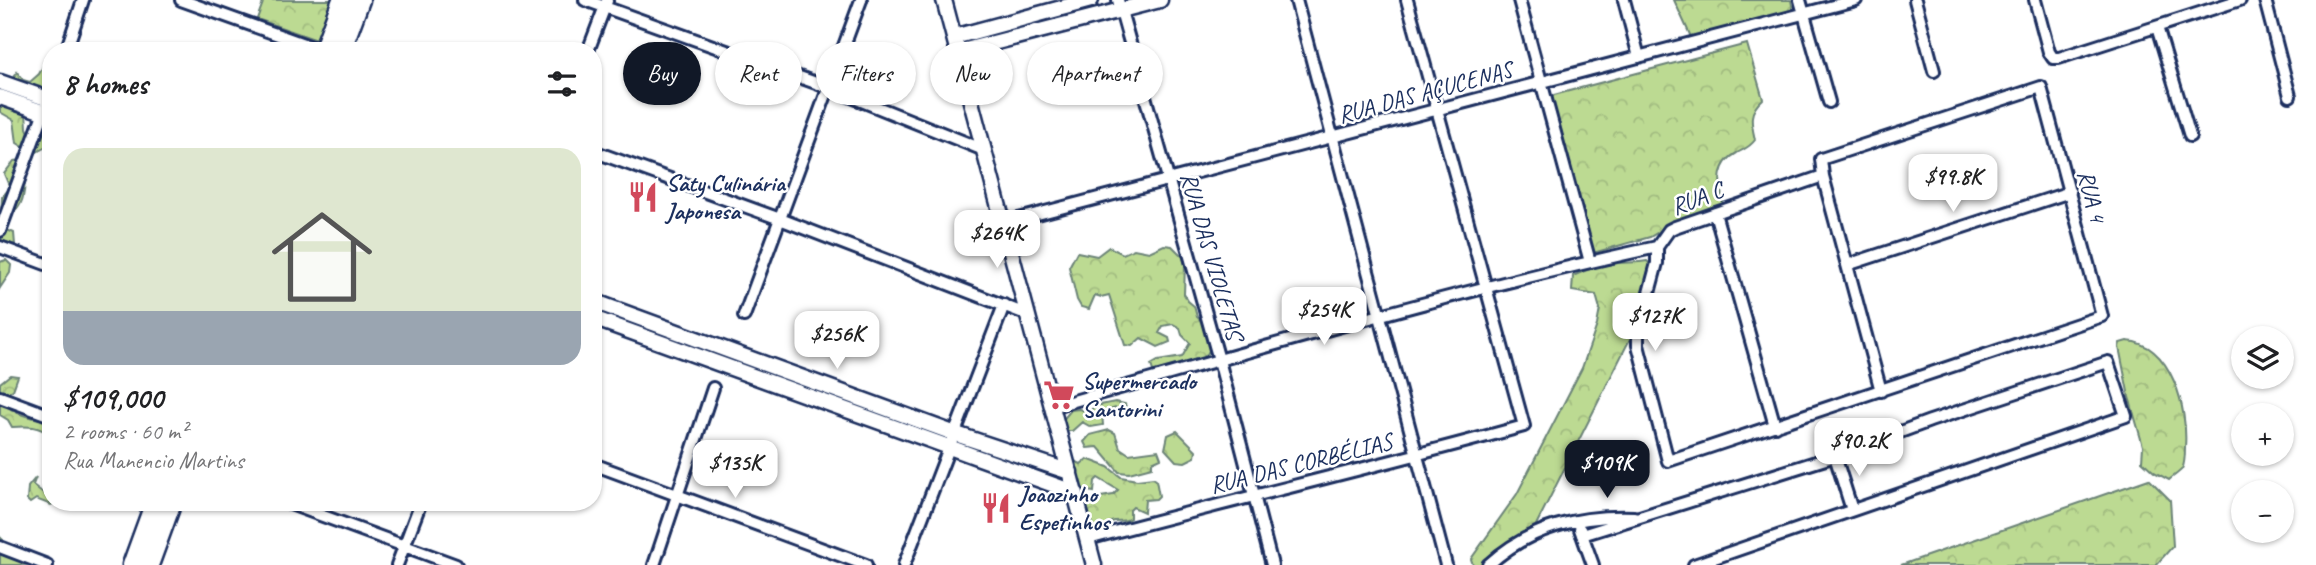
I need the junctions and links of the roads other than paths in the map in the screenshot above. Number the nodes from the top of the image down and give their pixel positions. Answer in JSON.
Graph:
{"nodes":[{"id":1,"x":83,"y":0,"type":"edge"},
{"id":2,"x":181,"y":0,"type":"edge"},
{"id":3,"x":342,"y":0,"type":"edge"},
{"id":4,"x":360,"y":0,"type":"edge"},
{"id":5,"x":585,"y":0,"type":"edge"},
{"id":6,"x":861,"y":0,"type":"edge"},
{"id":7,"x":944,"y":0,"type":"edge"},
{"id":8,"x":1091,"y":0,"type":"edge"},
{"id":9,"x":1160,"y":0,"type":"edge"},
{"id":10,"x":1296,"y":0,"type":"edge"},
{"id":11,"x":1407,"y":0,"type":"edge"},
{"id":12,"x":1519,"y":0,"type":"edge"},
{"id":13,"x":1624,"y":0,"type":"edge"},
{"id":14,"x":1800,"y":0,"type":"edge"},
{"id":15,"x":1856,"y":0,"type":"edge"},
{"id":16,"x":1915,"y":0,"type":"edge"},
{"id":17,"x":2035,"y":0,"type":"edge"},
{"id":18,"x":2240,"y":0,"type":"edge"},
{"id":19,"x":2265,"y":0,"type":"edge"},
{"id":20,"x":606,"y":3,"type":"edge"},
{"id":21,"x":1119,"y":5,"type":"edge"},
{"id":22,"x":1804,"y":14,"type":"junction"},
{"id":23,"x":2157,"y":27,"type":"junction"},
{"id":24,"x":954,"y":37,"type":"junction"},
{"id":25,"x":69,"y":42,"type":"edge"},
{"id":26,"x":298,"y":42,"type":"edge"},
{"id":27,"x":326,"y":42,"type":"edge"},
{"id":28,"x":344,"y":42,"type":"edge"},
{"id":29,"x":592,"y":42,"type":"edge"},
{"id":30,"x":845,"y":42,"type":"edge"},
{"id":31,"x":955,"y":42,"type":"edge"},
{"id":32,"x":992,"y":42,"type":"edge"},
{"id":33,"x":1639,"y":57,"type":"junction"},
{"id":34,"x":1934,"y":71,"type":"dead end"},
{"id":35,"x":0,"y":82,"type":"edge"},
{"id":36,"x":816,"y":83,"type":"edge"},
{"id":37,"x":1541,"y":83,"type":"junction"},
{"id":38,"x":2290,"y":96,"type":"dead end"},
{"id":39,"x":0,"y":97,"type":"edge"},
{"id":40,"x":42,"y":101,"type":"edge"},
{"id":41,"x":1829,"y":102,"type":"dead end"},
{"id":42,"x":42,"y":103,"type":"edge"},
{"id":43,"x":821,"y":105,"type":"edge"},
{"id":44,"x":872,"y":105,"type":"edge"},
{"id":45,"x":972,"y":105,"type":"edge"},
{"id":46,"x":1439,"y":110,"type":"junction"},
{"id":47,"x":42,"y":122,"type":"edge"},
{"id":48,"x":2190,"y":136,"type":"dead end"},
{"id":49,"x":1333,"y":138,"type":"junction"},
{"id":50,"x":984,"y":150,"type":"junction"},
{"id":51,"x":602,"y":154,"type":"edge"},
{"id":52,"x":1823,"y":176,"type":"junction"},
{"id":53,"x":1168,"y":181,"type":"junction"},
{"id":54,"x":2070,"y":192,"type":"junction"},
{"id":55,"x":1715,"y":213,"type":"junction"},
{"id":56,"x":780,"y":219,"type":"junction"},
{"id":57,"x":1003,"y":223,"type":"junction"},
{"id":58,"x":0,"y":231,"type":"edge"},
{"id":59,"x":0,"y":247,"type":"edge"},
{"id":60,"x":1657,"y":247,"type":"junction"},
{"id":61,"x":1590,"y":262,"type":"junction"},
{"id":62,"x":42,"y":263,"type":"edge"},
{"id":63,"x":1847,"y":265,"type":"junction"},
{"id":64,"x":1486,"y":288,"type":"junction"},
{"id":65,"x":602,"y":304,"type":"edge"},
{"id":66,"x":1004,"y":305,"type":"junction"},
{"id":67,"x":1027,"y":314,"type":"junction"},
{"id":68,"x":1380,"y":315,"type":"junction"},
{"id":69,"x":744,"y":316,"type":"dead end"},
{"id":70,"x":602,"y":321,"type":"edge"},
{"id":71,"x":1219,"y":360,"type":"junction"},
{"id":72,"x":713,"y":388,"type":"dead end"},
{"id":73,"x":1881,"y":391,"type":"junction"},
{"id":74,"x":0,"y":397,"type":"edge"},
{"id":75,"x":1052,"y":407,"type":"junction"},
{"id":76,"x":42,"y":413,"type":"edge"},
{"id":77,"x":1775,"y":426,"type":"junction"},
{"id":78,"x":956,"y":434,"type":"junction"},
{"id":79,"x":950,"y":449,"type":"junction"},
{"id":80,"x":1418,"y":456,"type":"junction"},
{"id":81,"x":1835,"y":456,"type":"junction"},
{"id":82,"x":602,"y":467,"type":"edge"},
{"id":83,"x":1070,"y":472,"type":"junction"},
{"id":84,"x":1076,"y":493,"type":"junction"},
{"id":85,"x":1256,"y":494,"type":"junction"},
{"id":86,"x":678,"y":495,"type":"junction"},
{"id":87,"x":1852,"y":510,"type":"junction"},
{"id":88,"x":152,"y":511,"type":"edge"},
{"id":89,"x":169,"y":511,"type":"edge"},
{"id":90,"x":309,"y":511,"type":"edge"},
{"id":91,"x":418,"y":511,"type":"edge"},
{"id":92,"x":1640,"y":517,"type":"junction"},
{"id":93,"x":1576,"y":520,"type":"junction"},
{"id":94,"x":1583,"y":535,"type":"junction"},
{"id":95,"x":1088,"y":539,"type":"junction"},
{"id":96,"x":0,"y":547,"type":"edge"},
{"id":97,"x":404,"y":547,"type":"junction"},
{"id":98,"x":47,"y":565,"type":"edge"},
{"id":99,"x":132,"y":565,"type":"edge"},
{"id":100,"x":149,"y":565,"type":"edge"},
{"id":101,"x":397,"y":565,"type":"edge"},
{"id":102,"x":456,"y":565,"type":"edge"},
{"id":103,"x":654,"y":565,"type":"edge"},
{"id":104,"x":866,"y":565,"type":"edge"},
{"id":105,"x":904,"y":565,"type":"edge"},
{"id":106,"x":1094,"y":565,"type":"edge"},
{"id":107,"x":1272,"y":565,"type":"edge"},
{"id":108,"x":1446,"y":565,"type":"edge"},
{"id":109,"x":1488,"y":565,"type":"edge"},
{"id":110,"x":1593,"y":565,"type":"edge"},
{"id":111,"x":1695,"y":565,"type":"edge"}],
"edges":[{"from":1,"to":25,"type":"street"},
{"from":2,"to":26,"type":"street"},
{"from":3,"to":27,"type":"main road"},
{"from":4,"to":28,"type":"main road"},
{"from":5,"to":20,"type":"street"},
{"from":6,"to":30,"type":"street"},
{"from":7,"to":24,"type":"street"},
{"from":8,"to":24,"type":"street"},
{"from":9,"to":21,"type":"street"},
{"from":10,"to":49,"type":"street"},
{"from":11,"to":46,"type":"street"},
{"from":12,"to":37,"type":"street"},
{"from":13,"to":33,"type":"street"},
{"from":14,"to":22,"type":"street"},
{"from":15,"to":22,"type":"street","name":"RUA DAS AÇUCENAS"},
{"from":16,"to":34,"type":"street"},
{"from":17,"to":23,"type":"street"},
{"from":18,"to":23,"type":"street"},
{"from":19,"to":38,"type":"street"},
{"from":20,"to":29,"type":"street"},
{"from":20,"to":36,"type":"street"},
{"from":21,"to":32,"type":"street"},
{"from":21,"to":53,"type":"street","name":"RUA DAS VIOLETAS"},
{"from":22,"to":33,"type":"street","name":"RUA DAS AÇUCENAS"},
{"from":22,"to":41,"type":"street"},
{"from":23,"to":48,"type":"street"},
{"from":24,"to":31,"type":"street"},
{"from":33,"to":37,"type":"street","name":"RUA DAS AÇUCENAS"},
{"from":35,"to":40,"type":"street"},
{"from":37,"to":46,"type":"street","name":"RUA DAS AÇUCENAS"},
{"from":37,"to":61,"type":"street"},
{"from":39,"to":42,"type":"street"},
{"from":43,"to":56,"type":"street"},
{"from":44,"to":50,"type":"street"},
{"from":45,"to":50,"type":"street"},
{"from":46,"to":49,"type":"street","name":"RUA DAS AÇUCENAS"},
{"from":46,"to":64,"type":"street"},
{"from":47,"to":58,"type":"street"},
{"from":49,"to":53,"type":"street","name":"RUA DAS AÇUCENAS"},
{"from":49,"to":68,"type":"street"},
{"from":50,"to":57,"type":"street"},
{"from":51,"to":56,"type":"street"},
{"from":52,"to":54,"type":"street","name":"RUA 4"},
{"from":52,"to":55,"type":"street","name":"RUA C"},
{"from":52,"to":63,"type":"street"},
{"from":53,"to":57,"type":"street","name":"RUA DAS AÇUCENAS"},
{"from":53,"to":71,"type":"street","name":"RUA DAS VIOLETAS"},
{"from":54,"to":63,"type":"street"},
{"from":54,"to":73,"type":"street","name":"RUA 4"},
{"from":55,"to":60,"type":"street","name":"RUA C"},
{"from":55,"to":77,"type":"street"},
{"from":56,"to":66,"type":"street"},
{"from":56,"to":69,"type":"street"},
{"from":57,"to":67,"type":"street"},
{"from":59,"to":62,"type":"street"},
{"from":60,"to":61,"type":"street","name":"RUA C"},
{"from":60,"to":77,"type":"street"},
{"from":61,"to":64,"type":"street","name":"RUA C"},
{"from":63,"to":73,"type":"street"},
{"from":64,"to":68,"type":"street","name":"RUA C"},
{"from":64,"to":80,"type":"street","name":"RUA DAS CORBÉLIAS"},
{"from":65,"to":78,"type":"street"},
{"from":66,"to":67,"type":"street"},
{"from":66,"to":78,"type":"street"},
{"from":67,"to":75,"type":"street"},
{"from":68,"to":71,"type":"street","name":"RUA C"},
{"from":68,"to":80,"type":"street"},
{"from":70,"to":79,"type":"street"},
{"from":71,"to":75,"type":"street","name":"RUA C"},
{"from":71,"to":85,"type":"street","name":"RUA DAS VIOLETAS"},
{"from":72,"to":86,"type":"street"},
{"from":73,"to":77,"type":"street"},
{"from":74,"to":76,"type":"street"},
{"from":75,"to":83,"type":"street"},
{"from":78,"to":79,"type":"street"},
{"from":78,"to":83,"type":"street"},
{"from":79,"to":84,"type":"street"},
{"from":79,"to":105,"type":"street"},
{"from":80,"to":85,"type":"street","name":"RUA DAS CORBÉLIAS"},
{"from":80,"to":108,"type":"street"},
{"from":81,"to":87,"type":"street"},
{"from":81,"to":87,"type":"street"},
{"from":81,"to":92,"type":"street"},
{"from":82,"to":86,"type":"street"},
{"from":83,"to":84,"type":"street"},
{"from":84,"to":95,"type":"street"},
{"from":85,"to":95,"type":"street","name":"RUA DAS CORBÉLIAS"},
{"from":85,"to":107,"type":"street","name":"RUA DAS VIOLETAS"},
{"from":86,"to":103,"type":"street"},
{"from":86,"to":104,"type":"street"},
{"from":87,"to":111,"type":"street"},
{"from":88,"to":99,"type":"main road"},
{"from":89,"to":100,"type":"main road"},
{"from":90,"to":97,"type":"street"},
{"from":91,"to":97,"type":"street"},
{"from":92,"to":93,"type":"street"},
{"from":92,"to":94,"type":"street"},
{"from":93,"to":94,"type":"street"},
{"from":93,"to":109,"type":"street"},
{"from":94,"to":110,"type":"street"},
{"from":95,"to":106,"type":"street"},
{"from":96,"to":98,"type":"street"},
{"from":97,"to":101,"type":"street"},
{"from":97,"to":102,"type":"street"}]}
